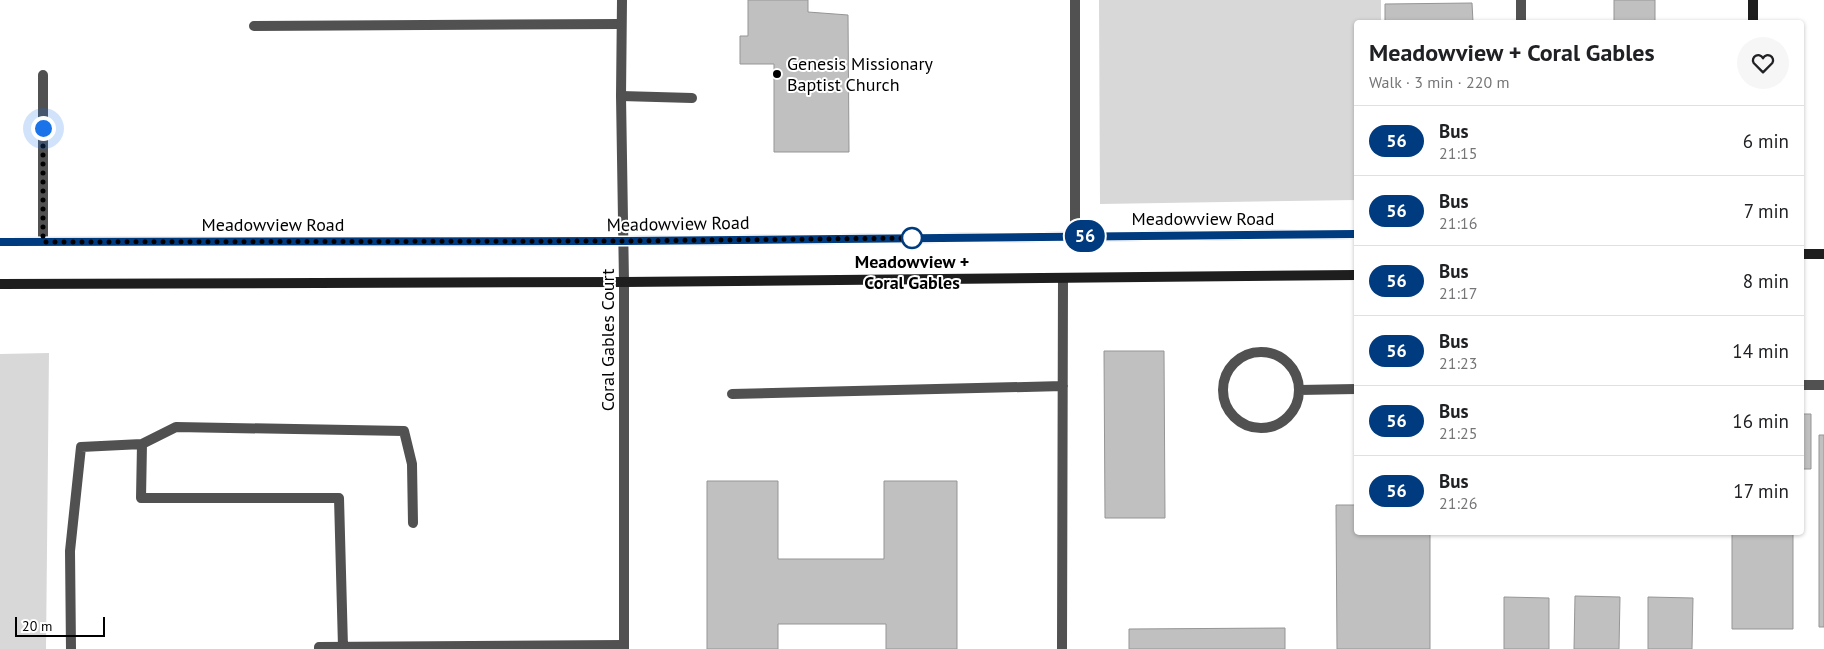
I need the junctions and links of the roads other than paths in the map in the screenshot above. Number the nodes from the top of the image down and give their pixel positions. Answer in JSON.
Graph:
{"nodes":[{"id":1,"x":622,"y":0,"type":"edge"},
{"id":2,"x":1075,"y":0,"type":"edge"},
{"id":3,"x":1521,"y":0,"type":"edge"},
{"id":4,"x":1753,"y":0,"type":"edge"},
{"id":5,"x":1521,"y":20,"type":"edge"},
{"id":6,"x":1753,"y":20,"type":"edge"},
{"id":7,"x":621,"y":24,"type":"junction"},
{"id":8,"x":254,"y":26,"type":"dead end"},
{"id":9,"x":43,"y":74,"type":"dead end"},
{"id":10,"x":621,"y":96,"type":"junction"},
{"id":11,"x":692,"y":98,"type":"dead end"},
{"id":12,"x":1354,"y":234,"type":"edge"},
{"id":13,"x":1075,"y":236,"type":"junction"},
{"id":14,"x":624,"y":241,"type":"junction"},
{"id":15,"x":0,"y":242,"type":"edge"},
{"id":16,"x":43,"y":242,"type":"junction"},
{"id":17,"x":1804,"y":254,"type":"edge"},
{"id":18,"x":1824,"y":254,"type":"edge"},
{"id":19,"x":1354,"y":276,"type":"edge"},
{"id":20,"x":1063,"y":278,"type":"junction"},
{"id":21,"x":624,"y":282,"type":"junction"},
{"id":22,"x":0,"y":284,"type":"edge"},
{"id":23,"x":1804,"y":385,"type":"edge"},
{"id":24,"x":1824,"y":385,"type":"edge"},
{"id":25,"x":1063,"y":386,"type":"junction"},
{"id":26,"x":1299,"y":390,"type":"junction"},
{"id":27,"x":1354,"y":390,"type":"edge"},
{"id":28,"x":732,"y":394,"type":"dead end"},
{"id":29,"x":142,"y":444,"type":"junction"},
{"id":30,"x":413,"y":522,"type":"dead end"},
{"id":31,"x":344,"y":647,"type":"junction"},
{"id":32,"x":624,"y":647,"type":"edge"},
{"id":33,"x":485,"y":648,"type":"edge"},
{"id":34,"x":71,"y":649,"type":"edge"},
{"id":35,"x":319,"y":649,"type":"edge"},
{"id":36,"x":1062,"y":649,"type":"edge"}],
"edges":[{"from":1,"to":7,"type":"street","name":"Coral Gables Court"},
{"from":2,"to":13,"type":"street"},
{"from":3,"to":5,"type":"street"},
{"from":4,"to":6,"type":"main road"},
{"from":7,"to":8,"type":"street"},
{"from":7,"to":10,"type":"street","name":"Coral Gables Court"},
{"from":9,"to":16,"type":"street"},
{"from":10,"to":11,"type":"street"},
{"from":10,"to":14,"type":"street","name":"Coral Gables Court"},
{"from":12,"to":13,"type":"main road","name":"Meadowview Road"},
{"from":13,"to":14,"type":"main road","name":"Meadowview Road"},
{"from":14,"to":16,"type":"main road","name":"Meadowview Road"},
{"from":14,"to":21,"type":"street","name":"Coral Gables Court"},
{"from":15,"to":16,"type":"main road","name":"Meadowview Road"},
{"from":17,"to":18,"type":"main road"},
{"from":19,"to":20,"type":"main road"},
{"from":20,"to":21,"type":"main road"},
{"from":20,"to":25,"type":"street"},
{"from":21,"to":22,"type":"main road"},
{"from":21,"to":32,"type":"street","name":"Coral Gables Court"},
{"from":23,"to":24,"type":"street"},
{"from":25,"to":28,"type":"street"},
{"from":25,"to":36,"type":"street"},
{"from":26,"to":26,"type":"street"},
{"from":26,"to":27,"type":"street"},
{"from":29,"to":30,"type":"street"},
{"from":29,"to":31,"type":"street"},
{"from":29,"to":34,"type":"street"},
{"from":31,"to":33,"type":"street"},
{"from":31,"to":35,"type":"street"},
{"from":32,"to":33,"type":"street"}]}
